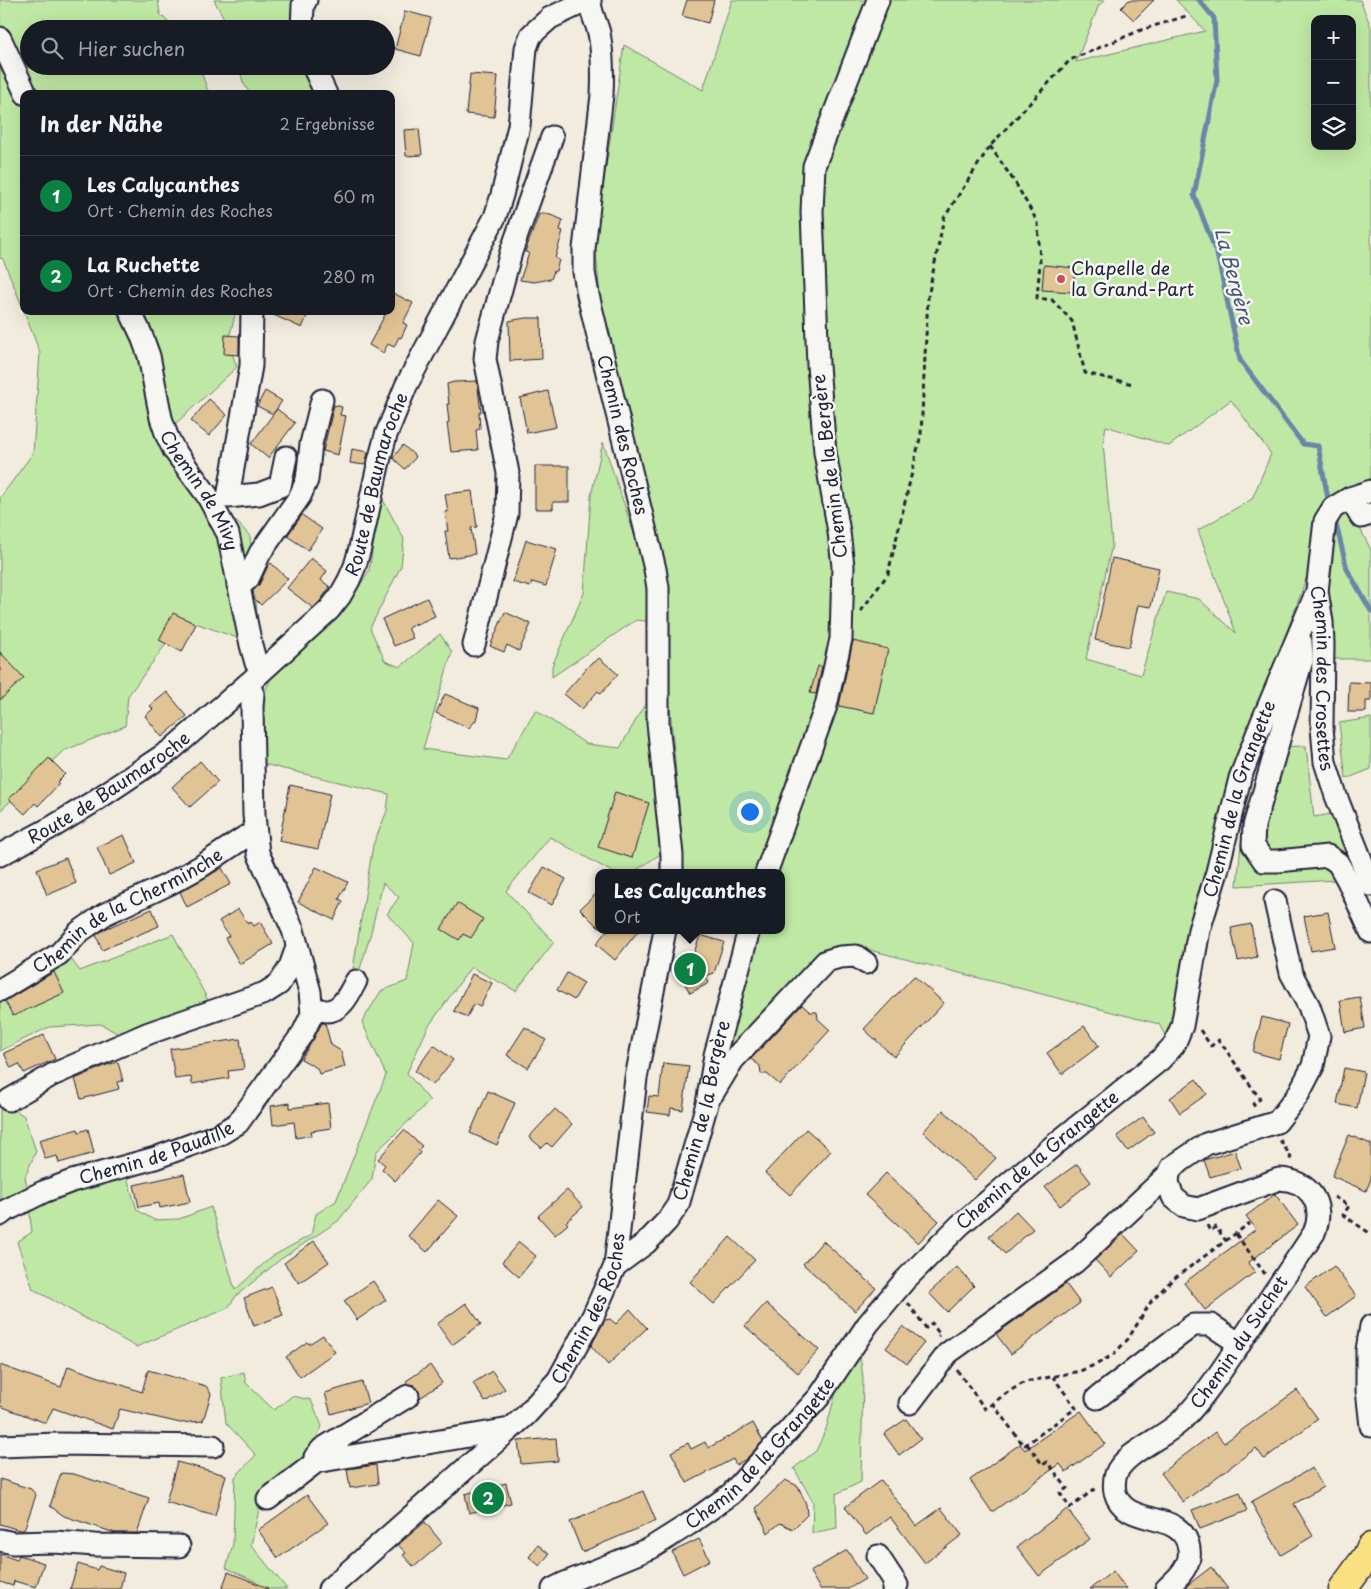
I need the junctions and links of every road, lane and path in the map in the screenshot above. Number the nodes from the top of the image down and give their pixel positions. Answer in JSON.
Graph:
{"nodes":[{"id":1,"x":306,"y":0,"type":"edge"},
{"id":2,"x":588,"y":0,"type":"edge"},
{"id":3,"x":878,"y":0,"type":"edge"},
{"id":4,"x":1186,"y":16,"type":"dead end"},
{"id":5,"x":302,"y":20,"type":"edge"},
{"id":6,"x":0,"y":38,"type":"edge"},
{"id":7,"x":316,"y":75,"type":"edge"},
{"id":8,"x":24,"y":90,"type":"edge"},
{"id":9,"x":324,"y":90,"type":"edge"},
{"id":10,"x":552,"y":137,"type":"dead end"},
{"id":11,"x":990,"y":146,"type":"junction"},
{"id":12,"x":132,"y":315,"type":"edge"},
{"id":13,"x":252,"y":315,"type":"edge"},
{"id":14,"x":1133,"y":384,"type":"dead end"},
{"id":15,"x":322,"y":400,"type":"dead end"},
{"id":16,"x":286,"y":458,"type":"dead end"},
{"id":17,"x":1371,"y":491,"type":"edge"},
{"id":18,"x":228,"y":497,"type":"junction"},
{"id":19,"x":1350,"y":498,"type":"junction"},
{"id":20,"x":1371,"y":514,"type":"edge"},
{"id":21,"x":222,"y":522,"type":"junction"},
{"id":22,"x":238,"y":585,"type":"junction"},
{"id":23,"x":1317,"y":591,"type":"junction"},
{"id":24,"x":1301,"y":627,"type":"junction"},
{"id":25,"x":840,"y":639,"type":"junction"},
{"id":26,"x":474,"y":645,"type":"dead end"},
{"id":27,"x":255,"y":678,"type":"junction"},
{"id":28,"x":256,"y":837,"type":"junction"},
{"id":29,"x":0,"y":855,"type":"edge"},
{"id":30,"x":672,"y":869,"type":"edge"},
{"id":31,"x":767,"y":869,"type":"edge"},
{"id":32,"x":1371,"y":885,"type":"edge"},
{"id":33,"x":1275,"y":901,"type":"dead end"},
{"id":34,"x":1371,"y":932,"type":"edge"},
{"id":35,"x":664,"y":934,"type":"edge"},
{"id":36,"x":748,"y":934,"type":"edge"},
{"id":37,"x":297,"y":947,"type":"junction"},
{"id":38,"x":866,"y":963,"type":"dead end"},
{"id":39,"x":356,"y":980,"type":"dead end"},
{"id":40,"x":0,"y":990,"type":"edge"},
{"id":41,"x":312,"y":1008,"type":"junction"},
{"id":42,"x":1185,"y":1009,"type":"junction"},
{"id":43,"x":10,"y":1100,"type":"dead end"},
{"id":44,"x":707,"y":1104,"type":"junction"},
{"id":45,"x":1269,"y":1124,"type":"junction"},
{"id":46,"x":1169,"y":1174,"type":"junction"},
{"id":47,"x":0,"y":1215,"type":"edge"},
{"id":48,"x":1250,"y":1223,"type":"dead end"},
{"id":49,"x":1236,"y":1234,"type":"junction"},
{"id":50,"x":615,"y":1266,"type":"junction"},
{"id":51,"x":1270,"y":1280,"type":"dead end"},
{"id":52,"x":1371,"y":1326,"type":"edge"},
{"id":53,"x":1240,"y":1344,"type":"junction"},
{"id":54,"x":1053,"y":1377,"type":"junction"},
{"id":55,"x":408,"y":1396,"type":"dead end"},
{"id":56,"x":1097,"y":1398,"type":"dead end"},
{"id":57,"x":910,"y":1404,"type":"dead end"},
{"id":58,"x":992,"y":1404,"type":"junction"},
{"id":59,"x":985,"y":1409,"type":"dead end"},
{"id":60,"x":1371,"y":1426,"type":"edge"},
{"id":61,"x":511,"y":1428,"type":"junction"},
{"id":62,"x":1028,"y":1444,"type":"junction"},
{"id":63,"x":0,"y":1446,"type":"edge"},
{"id":64,"x":213,"y":1446,"type":"dead end"},
{"id":65,"x":316,"y":1462,"type":"junction"},
{"id":66,"x":1098,"y":1486,"type":"dead end"},
{"id":67,"x":268,"y":1498,"type":"dead end"},
{"id":68,"x":0,"y":1540,"type":"edge"},
{"id":69,"x":179,"y":1546,"type":"dead end"},
{"id":70,"x":1369,"y":1551,"type":"edge"},
{"id":71,"x":878,"y":1556,"type":"dead end"},
{"id":72,"x":329,"y":1589,"type":"edge"},
{"id":73,"x":553,"y":1589,"type":"edge"},
{"id":74,"x":893,"y":1589,"type":"edge"},
{"id":75,"x":1166,"y":1589,"type":"edge"},
{"id":76,"x":1344,"y":1589,"type":"edge"},
{"id":77,"x":1362,"y":1589,"type":"edge"}],
"edges":[{"from":1,"to":5,"type":"street"},
{"from":2,"to":27,"type":"street","name":"Route de Baumaroche"},
{"from":2,"to":30,"type":"street","name":"Chemin des Roches"},
{"from":3,"to":25,"type":"street","name":"Chemin de la Bergère"},
{"from":4,"to":11,"type":"path"},
{"from":6,"to":8,"type":"street"},
{"from":7,"to":9,"type":"street"},
{"from":10,"to":26,"type":"street"},
{"from":11,"to":14,"type":"path"},
{"from":11,"to":25,"type":"path"},
{"from":12,"to":21,"type":"street","name":"Chemin de Mivy"},
{"from":13,"to":18,"type":"street"},
{"from":15,"to":22,"type":"street"},
{"from":16,"to":18,"type":"street"},
{"from":17,"to":19,"type":"street","name":"Chemin des Crosettes"},
{"from":18,"to":21,"type":"street"},
{"from":19,"to":20,"type":"street"},
{"from":19,"to":23,"type":"street","name":"Chemin des Crosettes"},
{"from":21,"to":22,"type":"street","name":"Chemin de Mivy"},
{"from":22,"to":27,"type":"street","name":"Chemin de Mivy"},
{"from":23,"to":24,"type":"street","name":"Chemin de la Grangette"},
{"from":23,"to":32,"type":"street","name":"Chemin des Crosettes"},
{"from":24,"to":34,"type":"street"},
{"from":24,"to":42,"type":"street","name":"Chemin de la Grangette"},
{"from":25,"to":31,"type":"street","name":"Chemin de la Bergère"},
{"from":27,"to":28,"type":"street","name":"Chemin de Paudille"},
{"from":27,"to":29,"type":"street","name":"Route de Baumaroche"},
{"from":28,"to":37,"type":"street","name":"Chemin de Paudille"},
{"from":28,"to":40,"type":"street","name":"Chemin de la Cherminche"},
{"from":33,"to":45,"type":"street"},
{"from":35,"to":50,"type":"street","name":"Chemin des Roches"},
{"from":36,"to":44,"type":"street","name":"Chemin de la Bergère"},
{"from":37,"to":41,"type":"street","name":"Chemin de Paudille"},
{"from":37,"to":43,"type":"street"},
{"from":38,"to":44,"type":"street"},
{"from":39,"to":41,"type":"street"},
{"from":41,"to":47,"type":"street","name":"Chemin de Paudille"},
{"from":42,"to":45,"type":"path"},
{"from":42,"to":73,"type":"street","name":"Chemin de la Grangette"},
{"from":44,"to":50,"type":"street","name":"Chemin de la Bergère"},
{"from":45,"to":46,"type":"street"},
{"from":46,"to":53,"type":"street","name":"Chemin du Suchet"},
{"from":46,"to":57,"type":"street"},
{"from":48,"to":49,"type":"path"},
{"from":49,"to":51,"type":"path"},
{"from":49,"to":54,"type":"path"},
{"from":50,"to":61,"type":"street","name":"Chemin des Roches"},
{"from":52,"to":60,"type":"street"},
{"from":53,"to":56,"type":"street"},
{"from":53,"to":75,"type":"street","name":"Chemin du Suchet"},
{"from":54,"to":58,"type":"path"},
{"from":54,"to":62,"type":"path"},
{"from":55,"to":65,"type":"street"},
{"from":58,"to":59,"type":"path"},
{"from":58,"to":62,"type":"path"},
{"from":61,"to":65,"type":"street"},
{"from":61,"to":72,"type":"street","name":"Chemin des Roches"},
{"from":62,"to":66,"type":"path"},
{"from":63,"to":64,"type":"street"},
{"from":65,"to":67,"type":"street"},
{"from":68,"to":69,"type":"street"},
{"from":70,"to":76,"type":"main road"},
{"from":70,"to":77,"type":"street"},
{"from":71,"to":74,"type":"street"}]}
